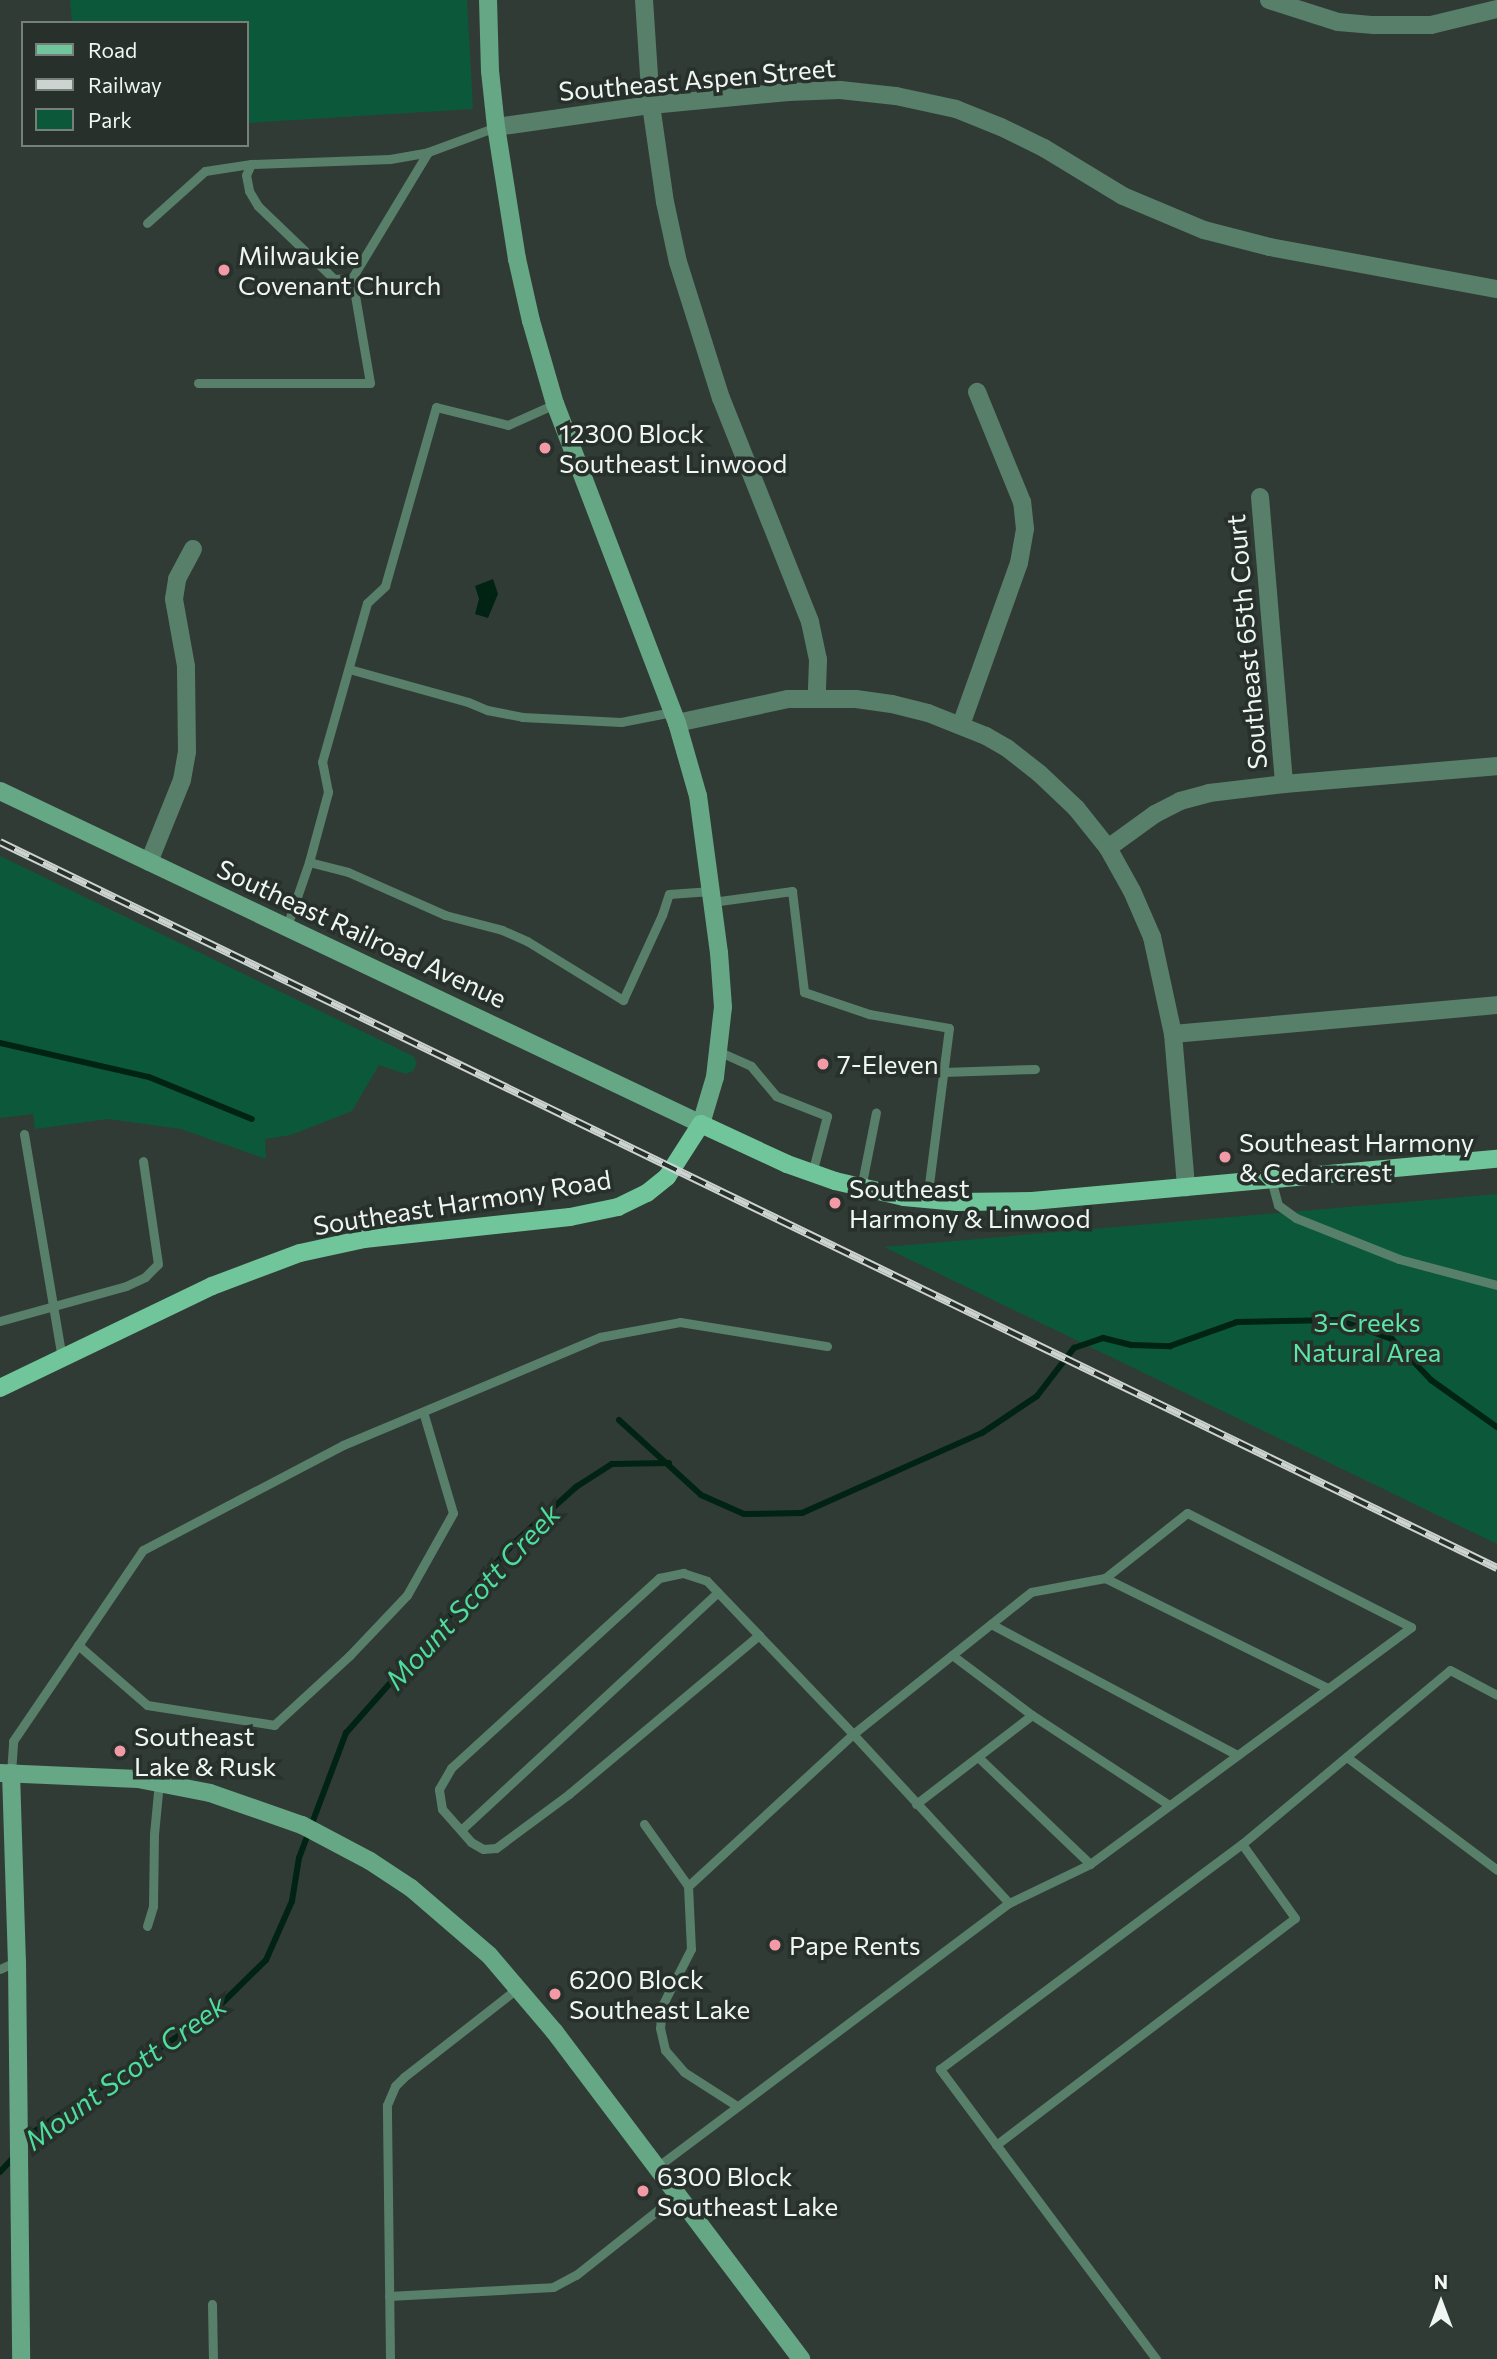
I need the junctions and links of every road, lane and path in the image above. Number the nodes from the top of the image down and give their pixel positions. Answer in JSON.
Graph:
{"nodes":[{"id":1,"x":488,"y":0,"type":"edge"},
{"id":2,"x":644,"y":0,"type":"edge"},
{"id":3,"x":1269,"y":0,"type":"edge"},
{"id":4,"x":1497,"y":9,"type":"edge"},
{"id":5,"x":651,"y":105,"type":"junction"},
{"id":6,"x":496,"y":127,"type":"junction"},
{"id":7,"x":428,"y":152,"type":"junction"},
{"id":8,"x":251,"y":164,"type":"junction"},
{"id":9,"x":147,"y":223,"type":"dead end"},
{"id":10,"x":352,"y":278,"type":"junction"},
{"id":11,"x":1497,"y":289,"type":"edge"},
{"id":12,"x":198,"y":383,"type":"dead end"},
{"id":13,"x":977,"y":391,"type":"dead end"},
{"id":14,"x":555,"y":404,"type":"junction"},
{"id":15,"x":1260,"y":497,"type":"dead end"},
{"id":16,"x":193,"y":549,"type":"dead end"},
{"id":17,"x":349,"y":669,"type":"junction"},
{"id":18,"x":817,"y":697,"type":"junction"},
{"id":19,"x":675,"y":717,"type":"junction"},
{"id":20,"x":961,"y":725,"type":"junction"},
{"id":21,"x":1497,"y":766,"type":"edge"},
{"id":22,"x":1284,"y":783,"type":"junction"},
{"id":23,"x":0,"y":791,"type":"edge"},
{"id":24,"x":1108,"y":848,"type":"junction"},
{"id":25,"x":149,"y":862,"type":"junction"},
{"id":26,"x":309,"y":862,"type":"junction"},
{"id":27,"x":712,"y":896,"type":"junction"},
{"id":28,"x":287,"y":926,"type":"junction"},
{"id":29,"x":1497,"y":1005,"type":"edge"},
{"id":30,"x":1173,"y":1034,"type":"junction"},
{"id":31,"x":720,"y":1052,"type":"junction"},
{"id":32,"x":1035,"y":1069,"type":"dead end"},
{"id":33,"x":943,"y":1072,"type":"junction"},
{"id":34,"x":876,"y":1112,"type":"dead end"},
{"id":35,"x":701,"y":1124,"type":"junction"},
{"id":36,"x":24,"y":1134,"type":"dead end"},
{"id":37,"x":1497,"y":1159,"type":"edge"},
{"id":38,"x":143,"y":1161,"type":"dead end"},
{"id":39,"x":813,"y":1173,"type":"junction"},
{"id":40,"x":1271,"y":1179,"type":"junction"},
{"id":41,"x":1186,"y":1186,"type":"junction"},
{"id":42,"x":861,"y":1188,"type":"junction"},
{"id":43,"x":927,"y":1199,"type":"junction"},
{"id":44,"x":1497,"y":1285,"type":"edge"},
{"id":45,"x":54,"y":1308,"type":"junction"},
{"id":46,"x":0,"y":1321,"type":"edge"},
{"id":47,"x":827,"y":1346,"type":"dead end"},
{"id":48,"x":62,"y":1358,"type":"junction"},
{"id":49,"x":0,"y":1388,"type":"edge"},
{"id":50,"x":424,"y":1412,"type":"junction"},
{"id":51,"x":1105,"y":1577,"type":"junction"},
{"id":52,"x":718,"y":1592,"type":"junction"},
{"id":53,"x":991,"y":1624,"type":"junction"},
{"id":54,"x":759,"y":1635,"type":"junction"},
{"id":55,"x":78,"y":1645,"type":"junction"},
{"id":56,"x":951,"y":1655,"type":"junction"},
{"id":57,"x":1328,"y":1688,"type":"junction"},
{"id":58,"x":1497,"y":1695,"type":"edge"},
{"id":59,"x":1032,"y":1715,"type":"junction"},
{"id":60,"x":853,"y":1734,"type":"junction"},
{"id":61,"x":1237,"y":1755,"type":"junction"},
{"id":62,"x":978,"y":1757,"type":"junction"},
{"id":63,"x":1348,"y":1758,"type":"junction"},
{"id":64,"x":6,"y":1773,"type":"edge"},
{"id":65,"x":159,"y":1782,"type":"junction"},
{"id":66,"x":916,"y":1804,"type":"junction"},
{"id":67,"x":1169,"y":1805,"type":"junction"},
{"id":68,"x":644,"y":1824,"type":"dead end"},
{"id":69,"x":461,"y":1830,"type":"junction"},
{"id":70,"x":7,"y":1840,"type":"edge"},
{"id":71,"x":1242,"y":1844,"type":"junction"},
{"id":72,"x":1090,"y":1864,"type":"junction"},
{"id":73,"x":1497,"y":1870,"type":"edge"},
{"id":74,"x":688,"y":1886,"type":"junction"},
{"id":75,"x":1009,"y":1903,"type":"junction"},
{"id":76,"x":147,"y":1926,"type":"dead end"},
{"id":77,"x":17,"y":1961,"type":"junction"},
{"id":78,"x":0,"y":1969,"type":"edge"},
{"id":79,"x":518,"y":1988,"type":"junction"},
{"id":80,"x":737,"y":2106,"type":"junction"},
{"id":81,"x":996,"y":2145,"type":"junction"},
{"id":82,"x":657,"y":2167,"type":"junction"},
{"id":83,"x":677,"y":2194,"type":"junction"},
{"id":84,"x":389,"y":2296,"type":"junction"},
{"id":85,"x":212,"y":2304,"type":"dead end"},
{"id":86,"x":794,"y":2356,"type":"edge"},
{"id":87,"x":21,"y":2359,"type":"edge"},
{"id":88,"x":213,"y":2359,"type":"edge"},
{"id":89,"x":390,"y":2359,"type":"edge"},
{"id":90,"x":1156,"y":2359,"type":"edge"}],
"edges":[{"from":1,"to":6,"type":"street"},
{"from":2,"to":5,"type":"street"},
{"from":3,"to":4,"type":"street"},
{"from":5,"to":6,"type":"street","name":"Southeast Aspen Street"},
{"from":5,"to":11,"type":"street","name":"Southeast Aspen Street"},
{"from":5,"to":18,"type":"street"},
{"from":6,"to":7,"type":"lane"},
{"from":6,"to":14,"type":"street"},
{"from":7,"to":8,"type":"lane"},
{"from":7,"to":10,"type":"lane"},
{"from":8,"to":9,"type":"lane"},
{"from":8,"to":10,"type":"lane"},
{"from":10,"to":12,"type":"lane"},
{"from":13,"to":20,"type":"street"},
{"from":14,"to":17,"type":"lane"},
{"from":14,"to":19,"type":"street"},
{"from":15,"to":22,"type":"street","name":"Southeast 65th Court"},
{"from":16,"to":25,"type":"street"},
{"from":17,"to":19,"type":"lane"},
{"from":17,"to":26,"type":"lane"},
{"from":18,"to":19,"type":"street"},
{"from":18,"to":20,"type":"street"},
{"from":19,"to":27,"type":"street"},
{"from":20,"to":24,"type":"street"},
{"from":21,"to":22,"type":"street"},
{"from":22,"to":24,"type":"street"},
{"from":23,"to":25,"type":"street","name":"Southeast Railroad Avenue"},
{"from":24,"to":30,"type":"street"},
{"from":25,"to":28,"type":"street","name":"Southeast Railroad Avenue"},
{"from":26,"to":27,"type":"lane"},
{"from":26,"to":28,"type":"lane"},
{"from":27,"to":31,"type":"street"},
{"from":27,"to":33,"type":"lane"},
{"from":28,"to":35,"type":"street","name":"Southeast Railroad Avenue"},
{"from":29,"to":30,"type":"street"},
{"from":30,"to":41,"type":"street"},
{"from":31,"to":35,"type":"street"},
{"from":31,"to":39,"type":"lane"},
{"from":32,"to":33,"type":"lane"},
{"from":33,"to":43,"type":"lane"},
{"from":34,"to":42,"type":"lane"},
{"from":35,"to":39,"type":"main road"},
{"from":35,"to":48,"type":"main road","name":"Southeast Harmony Road"},
{"from":36,"to":45,"type":"lane"},
{"from":37,"to":40,"type":"main road"},
{"from":38,"to":45,"type":"lane"},
{"from":39,"to":42,"type":"main road"},
{"from":40,"to":41,"type":"main road"},
{"from":40,"to":44,"type":"lane"},
{"from":41,"to":43,"type":"main road"},
{"from":42,"to":43,"type":"main road"},
{"from":45,"to":46,"type":"lane"},
{"from":45,"to":48,"type":"lane"},
{"from":47,"to":50,"type":"lane"},
{"from":48,"to":49,"type":"main road","name":"Southeast Harmony Road"},
{"from":50,"to":55,"type":"lane"},
{"from":50,"to":55,"type":"lane"},
{"from":51,"to":53,"type":"lane"},
{"from":51,"to":57,"type":"lane"},
{"from":51,"to":57,"type":"lane"},
{"from":52,"to":54,"type":"lane"},
{"from":52,"to":69,"type":"lane"},
{"from":52,"to":69,"type":"lane"},
{"from":53,"to":56,"type":"lane"},
{"from":53,"to":61,"type":"lane"},
{"from":54,"to":60,"type":"lane"},
{"from":54,"to":69,"type":"lane"},
{"from":55,"to":64,"type":"lane"},
{"from":56,"to":59,"type":"lane"},
{"from":56,"to":60,"type":"lane"},
{"from":57,"to":61,"type":"lane"},
{"from":58,"to":63,"type":"lane"},
{"from":59,"to":62,"type":"lane"},
{"from":59,"to":67,"type":"lane"},
{"from":60,"to":66,"type":"lane"},
{"from":60,"to":74,"type":"lane"},
{"from":61,"to":67,"type":"lane"},
{"from":62,"to":66,"type":"lane"},
{"from":62,"to":72,"type":"lane"},
{"from":63,"to":71,"type":"lane"},
{"from":63,"to":73,"type":"lane"},
{"from":64,"to":65,"type":"street"},
{"from":64,"to":70,"type":"street"},
{"from":65,"to":76,"type":"lane"},
{"from":65,"to":79,"type":"street"},
{"from":66,"to":75,"type":"lane"},
{"from":67,"to":72,"type":"lane"},
{"from":68,"to":74,"type":"lane"},
{"from":70,"to":77,"type":"street"},
{"from":71,"to":81,"type":"lane"},
{"from":71,"to":81,"type":"lane"},
{"from":72,"to":75,"type":"lane"},
{"from":74,"to":80,"type":"lane"},
{"from":75,"to":80,"type":"lane"},
{"from":77,"to":78,"type":"lane"},
{"from":77,"to":87,"type":"street"},
{"from":79,"to":82,"type":"street"},
{"from":79,"to":84,"type":"lane"},
{"from":80,"to":82,"type":"lane"},
{"from":81,"to":90,"type":"lane"},
{"from":82,"to":83,"type":"street"},
{"from":83,"to":84,"type":"lane"},
{"from":83,"to":86,"type":"street"},
{"from":84,"to":89,"type":"lane"},
{"from":85,"to":88,"type":"lane"}]}
